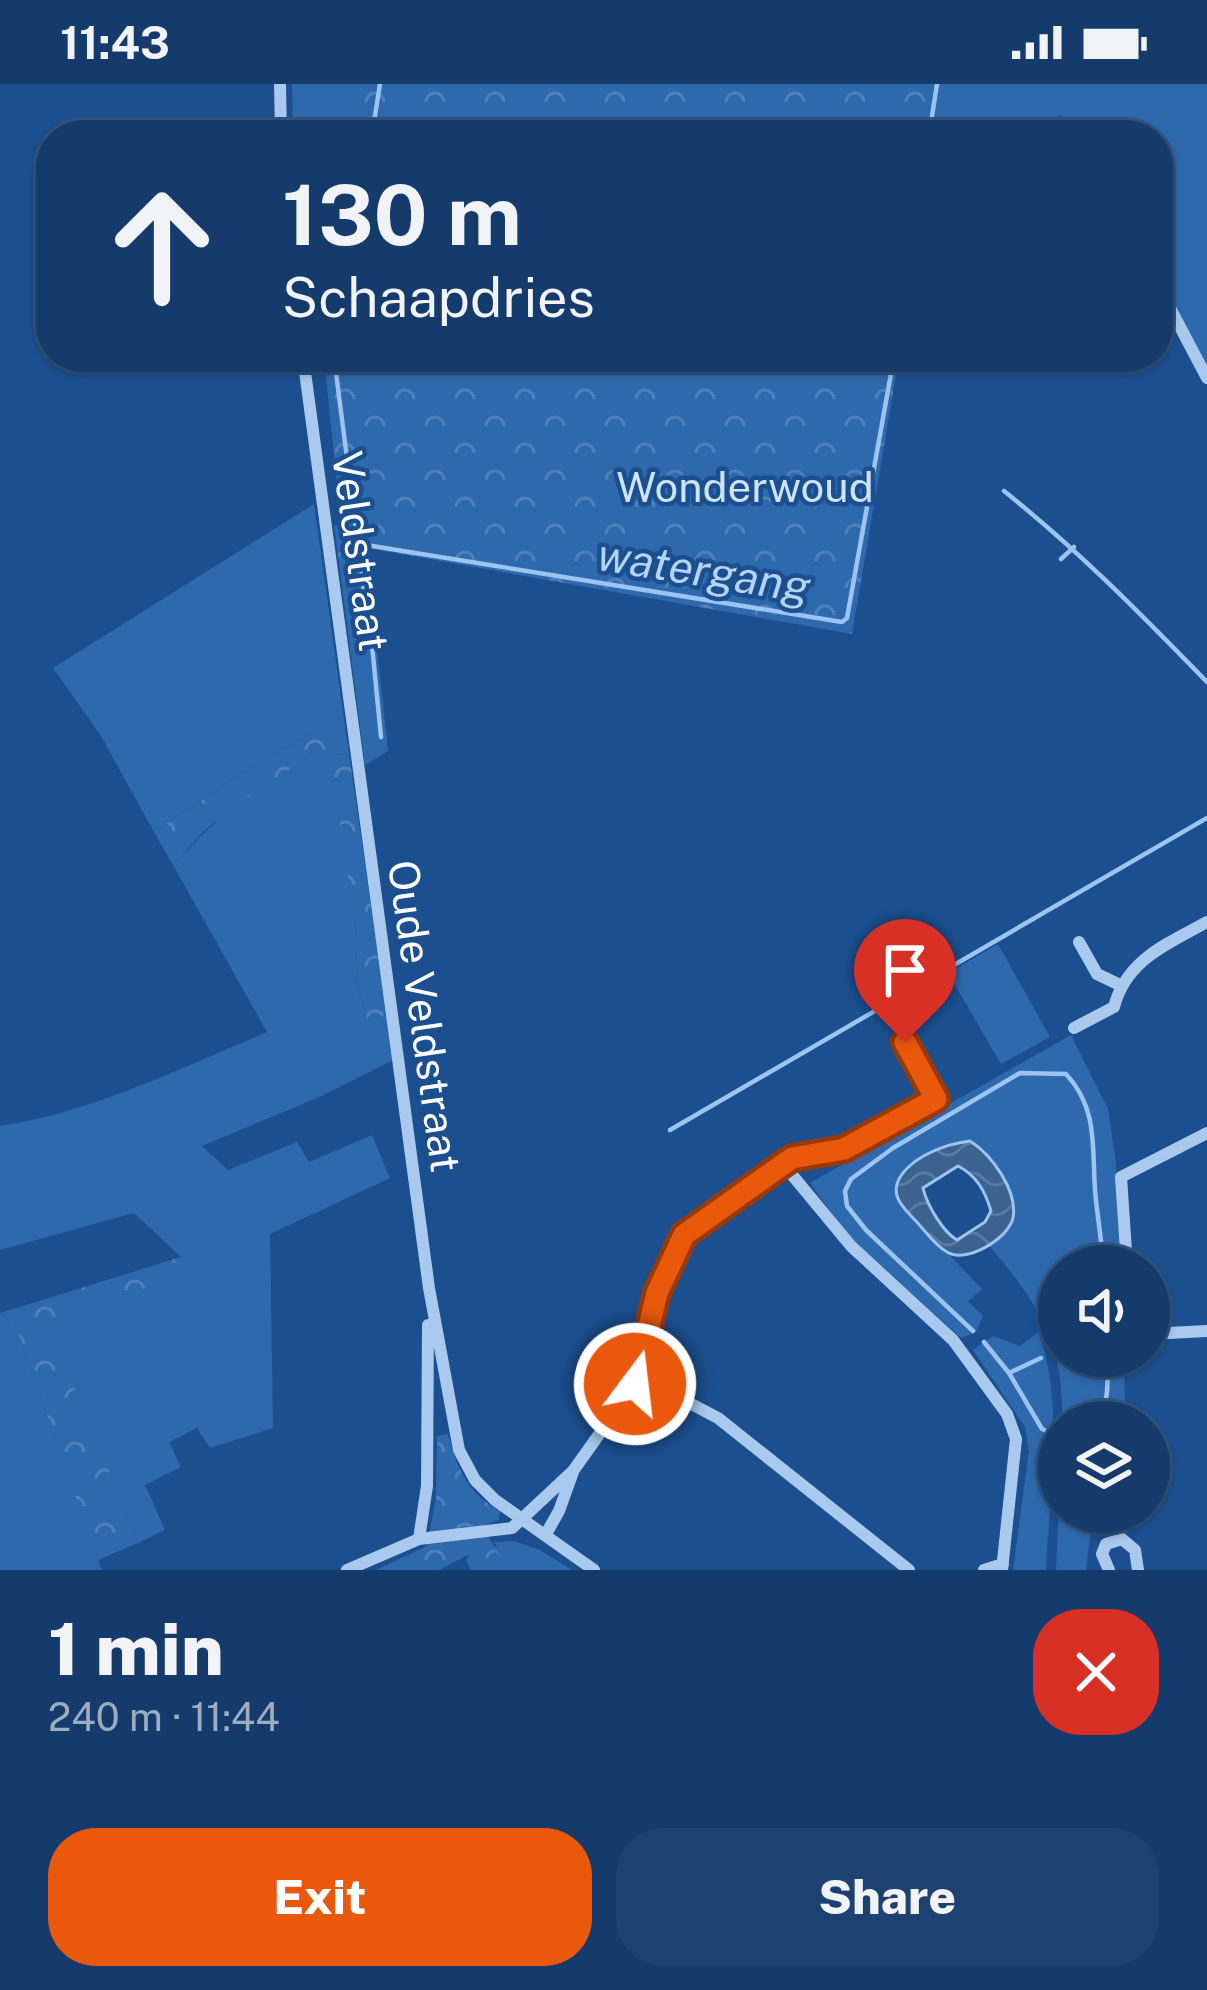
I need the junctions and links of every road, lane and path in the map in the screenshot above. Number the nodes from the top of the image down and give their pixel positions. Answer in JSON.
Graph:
{"nodes":[{"id":1,"x":280,"y":84,"type":"edge"},
{"id":2,"x":281,"y":120,"type":"edge"},
{"id":3,"x":1173,"y":313,"type":"edge"},
{"id":4,"x":305,"y":372,"type":"edge"},
{"id":5,"x":1207,"y":378,"type":"edge"},
{"id":6,"x":355,"y":753,"type":"joint"},
{"id":7,"x":1207,"y":922,"type":"edge"},
{"id":8,"x":1079,"y":942,"type":"dead end"},
{"id":9,"x":1120,"y":985,"type":"junction"},
{"id":10,"x":1074,"y":1028,"type":"dead end"},
{"id":11,"x":905,"y":1042,"type":"dead end"},
{"id":12,"x":1207,"y":1133,"type":"edge"},
{"id":13,"x":783,"y":1164,"type":"junction"},
{"id":14,"x":1126,"y":1245,"type":"edge"},
{"id":15,"x":429,"y":1288,"type":"junction"},
{"id":16,"x":1207,"y":1331,"type":"edge"},
{"id":17,"x":1170,"y":1333,"type":"edge"},
{"id":18,"x":640,"y":1378,"type":"junction"},
{"id":19,"x":573,"y":1471,"type":"junction"},
{"id":20,"x":522,"y":1518,"type":"junction"},
{"id":21,"x":546,"y":1534,"type":"junction"},
{"id":22,"x":419,"y":1539,"type":"junction"},
{"id":23,"x":1003,"y":1567,"type":"edge"},
{"id":24,"x":347,"y":1570,"type":"edge"},
{"id":25,"x":594,"y":1570,"type":"edge"},
{"id":26,"x":909,"y":1570,"type":"edge"},
{"id":27,"x":984,"y":1570,"type":"edge"},
{"id":28,"x":1108,"y":1570,"type":"edge"},
{"id":29,"x":1138,"y":1570,"type":"edge"}],
"edges":[{"from":1,"to":2,"type":"street"},
{"from":3,"to":5,"type":"street"},
{"from":4,"to":6,"type":"street","name":"Veldstraat"},
{"from":6,"to":15,"type":"street","name":"Oude Veldstraat"},
{"from":7,"to":9,"type":"street"},
{"from":8,"to":9,"type":"street"},
{"from":9,"to":10,"type":"street"},
{"from":11,"to":13,"type":"street"},
{"from":12,"to":14,"type":"street"},
{"from":13,"to":18,"type":"street"},
{"from":13,"to":23,"type":"street"},
{"from":15,"to":20,"type":"street","name":"Oude Veldstraat"},
{"from":15,"to":22,"type":"street","name":"Oude Veldstraat"},
{"from":16,"to":17,"type":"street"},
{"from":18,"to":19,"type":"street"},
{"from":18,"to":26,"type":"street"},
{"from":19,"to":20,"type":"street"},
{"from":19,"to":21,"type":"street"},
{"from":20,"to":21,"type":"street","name":"Oude Veldstraat"},
{"from":20,"to":22,"type":"street"},
{"from":21,"to":25,"type":"street","name":"Oude Veldstraat"},
{"from":22,"to":24,"type":"street"},
{"from":23,"to":27,"type":"street"},
{"from":28,"to":29,"type":"street"}]}
